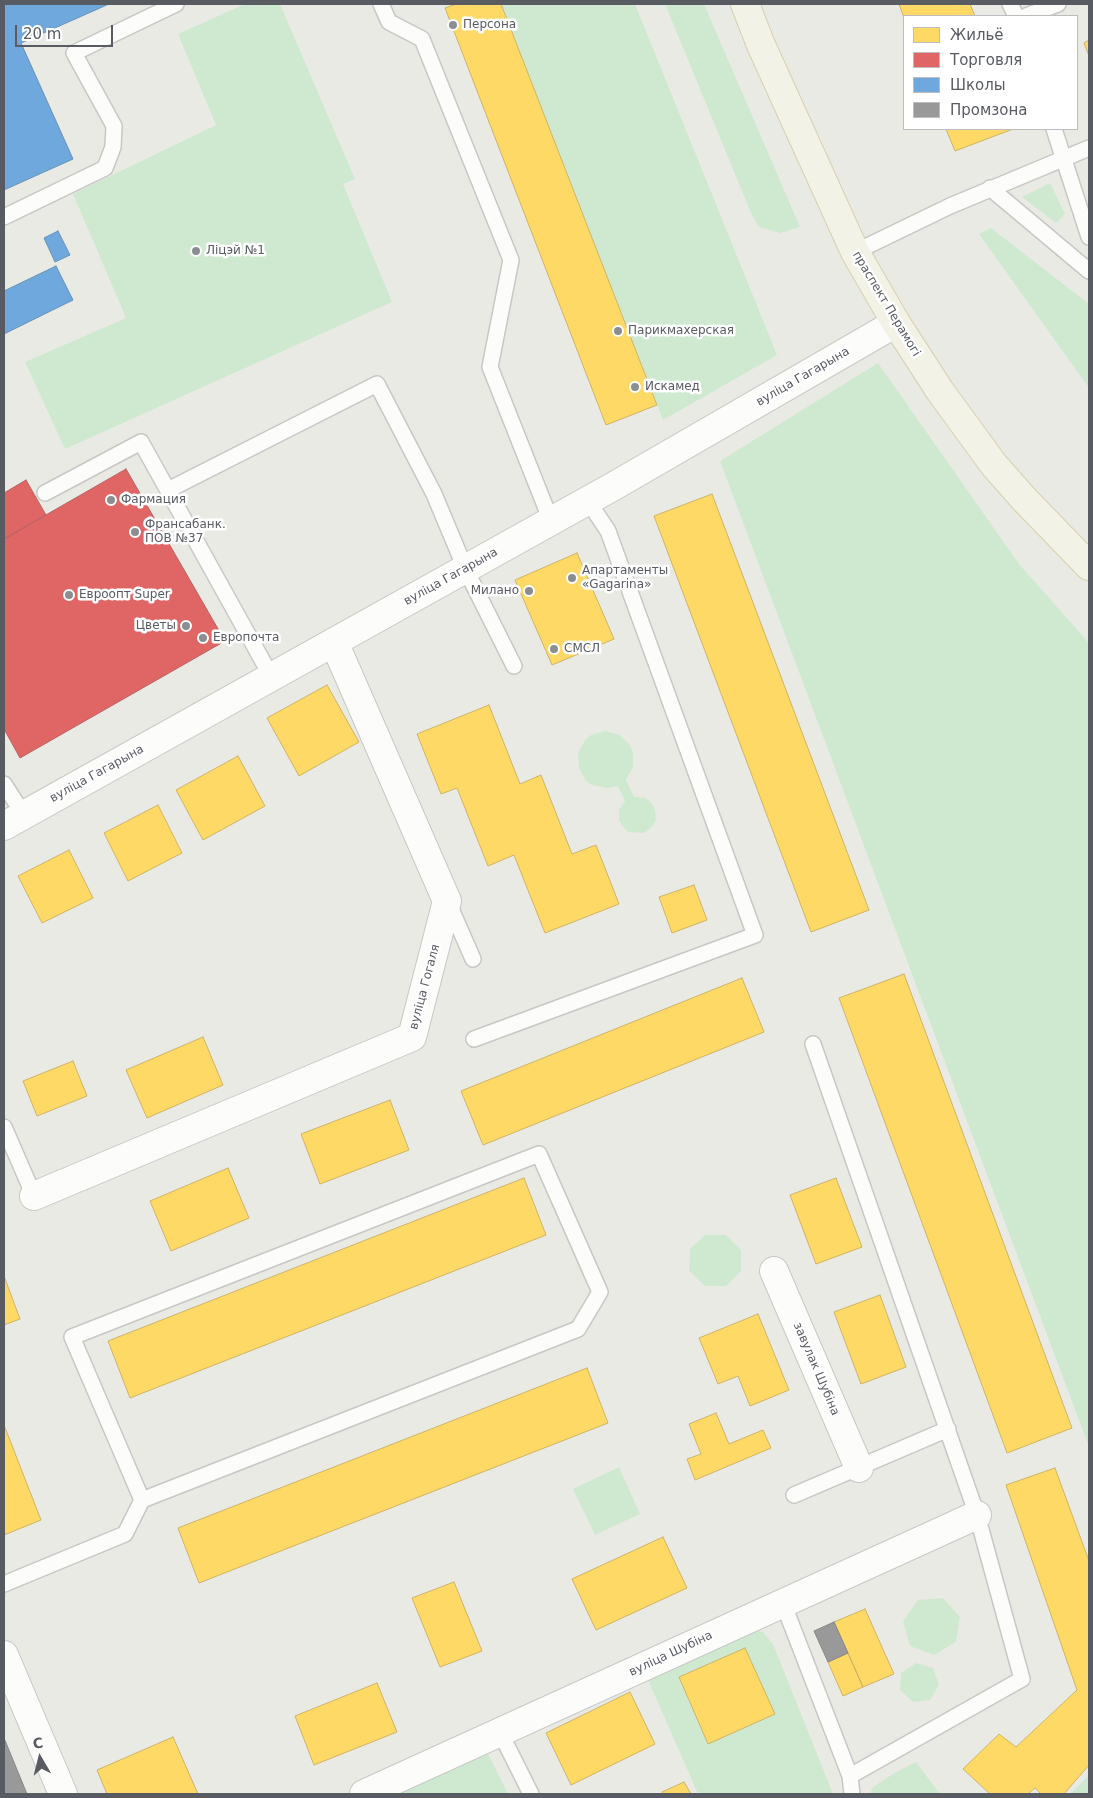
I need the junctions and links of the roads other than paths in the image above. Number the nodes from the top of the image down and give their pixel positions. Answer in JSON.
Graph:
{"nodes":[{"id":1,"x":176,"y":4,"type":"edge"},
{"id":2,"x":381,"y":4,"type":"edge"},
{"id":3,"x":744,"y":4,"type":"edge"},
{"id":4,"x":1058,"y":4,"type":"edge"},
{"id":5,"x":1029,"y":15,"type":"edge"},
{"id":6,"x":1054,"y":130,"type":"edge"},
{"id":7,"x":1089,"y":148,"type":"edge"},
{"id":8,"x":1064,"y":159,"type":"junction"},
{"id":9,"x":990,"y":188,"type":"junction"},
{"id":10,"x":4,"y":217,"type":"edge"},
{"id":11,"x":1089,"y":237,"type":"edge"},
{"id":12,"x":855,"y":252,"type":"junction"},
{"id":13,"x":1089,"y":270,"type":"edge"},
{"id":14,"x":896,"y":323,"type":"junction"},
{"id":15,"x":168,"y":490,"type":"junction"},
{"id":16,"x":45,"y":493,"type":"dead end"},
{"id":17,"x":588,"y":501,"type":"junction"},
{"id":18,"x":551,"y":521,"type":"junction"},
{"id":19,"x":1089,"y":566,"type":"edge"},
{"id":20,"x":466,"y":568,"type":"junction"},
{"id":21,"x":334,"y":642,"type":"junction"},
{"id":22,"x":514,"y":666,"type":"dead end"},
{"id":23,"x":270,"y":676,"type":"junction"},
{"id":24,"x":4,"y":784,"type":"edge"},
{"id":25,"x":14,"y":821,"type":"edge"},
{"id":26,"x":447,"y":901,"type":"junction"},
{"id":27,"x":473,"y":959,"type":"dead end"},
{"id":28,"x":474,"y":1039,"type":"dead end"},
{"id":29,"x":813,"y":1044,"type":"dead end"},
{"id":30,"x":4,"y":1127,"type":"edge"},
{"id":31,"x":34,"y":1196,"type":"joint"},
{"id":32,"x":774,"y":1271,"type":"dead end"},
{"id":33,"x":948,"y":1430,"type":"junction"},
{"id":34,"x":859,"y":1468,"type":"junction"},
{"id":35,"x":794,"y":1495,"type":"dead end"},
{"id":36,"x":142,"y":1500,"type":"junction"},
{"id":37,"x":977,"y":1515,"type":"junction"},
{"id":38,"x":4,"y":1584,"type":"edge"},
{"id":39,"x":783,"y":1603,"type":"junction"},
{"id":40,"x":4,"y":1655,"type":"edge"},
{"id":41,"x":500,"y":1732,"type":"junction"},
{"id":42,"x":850,"y":1776,"type":"junction"},
{"id":43,"x":63,"y":1794,"type":"edge"},
{"id":44,"x":364,"y":1794,"type":"edge"},
{"id":45,"x":531,"y":1794,"type":"edge"},
{"id":46,"x":852,"y":1794,"type":"edge"}],
"edges":[{"from":1,"to":10,"type":"lane"},
{"from":2,"to":18,"type":"lane"},
{"from":3,"to":12,"type":"main road","name":"праспект Перамогі"},
{"from":4,"to":5,"type":"lane"},
{"from":6,"to":8,"type":"lane"},
{"from":7,"to":8,"type":"lane"},
{"from":8,"to":9,"type":"lane"},
{"from":8,"to":11,"type":"lane"},
{"from":9,"to":12,"type":"lane"},
{"from":9,"to":13,"type":"lane"},
{"from":12,"to":14,"type":"main road","name":"праспект Перамогі"},
{"from":14,"to":17,"type":"street","name":"вуліца Гагарына"},
{"from":14,"to":19,"type":"main road","name":"праспект Перамогі"},
{"from":15,"to":16,"type":"lane"},
{"from":15,"to":20,"type":"lane"},
{"from":15,"to":23,"type":"lane"},
{"from":17,"to":18,"type":"street","name":"вуліца Гагарына"},
{"from":17,"to":28,"type":"lane"},
{"from":18,"to":20,"type":"street","name":"вуліца Гагарына"},
{"from":20,"to":21,"type":"street","name":"вуліца Гагарына"},
{"from":20,"to":22,"type":"lane"},
{"from":21,"to":23,"type":"street","name":"вуліца Гагарына"},
{"from":21,"to":26,"type":"street"},
{"from":23,"to":25,"type":"street","name":"вуліца Гагарына"},
{"from":24,"to":25,"type":"lane"},
{"from":26,"to":27,"type":"lane"},
{"from":26,"to":31,"type":"street","name":"вуліца Гогаля"},
{"from":29,"to":33,"type":"lane"},
{"from":30,"to":31,"type":"lane"},
{"from":32,"to":34,"type":"street","name":"завулак Шубіна"},
{"from":33,"to":34,"type":"lane"},
{"from":33,"to":37,"type":"lane"},
{"from":34,"to":35,"type":"lane"},
{"from":36,"to":36,"type":"lane"},
{"from":36,"to":38,"type":"lane"},
{"from":37,"to":39,"type":"street","name":"вуліца Шубіна"},
{"from":37,"to":42,"type":"lane"},
{"from":39,"to":41,"type":"street","name":"вуліца Шубіна"},
{"from":39,"to":42,"type":"lane"},
{"from":40,"to":43,"type":"street"},
{"from":41,"to":44,"type":"street","name":"вуліца Шубіна"},
{"from":41,"to":45,"type":"lane"},
{"from":42,"to":46,"type":"lane"}]}
